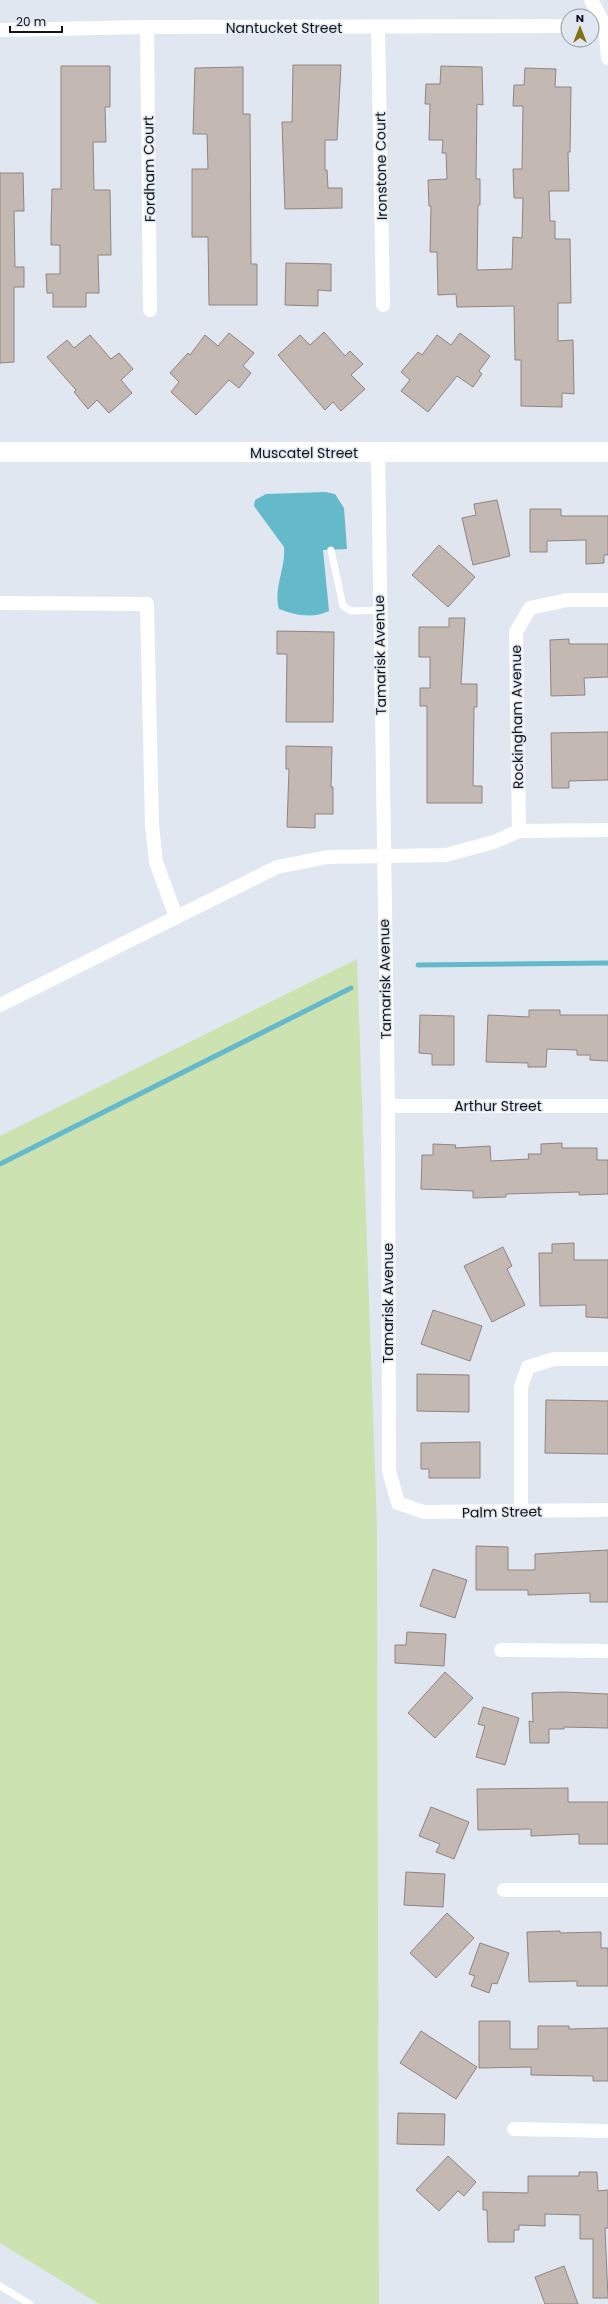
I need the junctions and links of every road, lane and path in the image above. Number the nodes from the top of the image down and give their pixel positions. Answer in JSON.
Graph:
{"nodes":[{"id":1,"x":591,"y":0,"type":"edge"},
{"id":2,"x":560,"y":26,"type":"edge"},
{"id":3,"x":602,"y":26,"type":"edge"},
{"id":4,"x":147,"y":27,"type":"junction"},
{"id":5,"x":378,"y":28,"type":"junction"},
{"id":6,"x":0,"y":30,"type":"edge"},
{"id":7,"x":608,"y":58,"type":"edge"},
{"id":8,"x":384,"y":305,"type":"dead end"},
{"id":9,"x":150,"y":310,"type":"dead end"},
{"id":10,"x":0,"y":452,"type":"edge"},
{"id":11,"x":608,"y":452,"type":"edge"},
{"id":12,"x":378,"y":453,"type":"junction"},
{"id":13,"x":332,"y":550,"type":"dead end"},
{"id":14,"x":608,"y":600,"type":"edge"},
{"id":15,"x":0,"y":603,"type":"edge"},
{"id":16,"x":380,"y":610,"type":"junction"},
{"id":17,"x":608,"y":830,"type":"edge"},
{"id":18,"x":519,"y":831,"type":"junction"},
{"id":19,"x":383,"y":856,"type":"junction"},
{"id":20,"x":176,"y":917,"type":"junction"},
{"id":21,"x":0,"y":1005,"type":"edge"},
{"id":22,"x":388,"y":1106,"type":"junction"},
{"id":23,"x":608,"y":1106,"type":"edge"},
{"id":24,"x":608,"y":1359,"type":"edge"},
{"id":25,"x":398,"y":1503,"type":"joint"},
{"id":26,"x":608,"y":1510,"type":"edge"},
{"id":27,"x":520,"y":1512,"type":"junction"},
{"id":28,"x":501,"y":1650,"type":"dead end"},
{"id":29,"x":608,"y":1651,"type":"edge"},
{"id":30,"x":504,"y":1890,"type":"dead end"},
{"id":31,"x":608,"y":1890,"type":"edge"},
{"id":32,"x":514,"y":2129,"type":"dead end"},
{"id":33,"x":608,"y":2131,"type":"edge"},
{"id":34,"x":0,"y":2286,"type":"edge"},
{"id":35,"x":30,"y":2304,"type":"edge"}],
"edges":[{"from":1,"to":3,"type":"street"},
{"from":2,"to":5,"type":"street","name":"Nantucket Street"},
{"from":3,"to":7,"type":"street"},
{"from":4,"to":5,"type":"street","name":"Nantucket Street"},
{"from":4,"to":6,"type":"street","name":"Nantucket Street"},
{"from":4,"to":9,"type":"street","name":"Fordham Court"},
{"from":5,"to":8,"type":"street","name":"Ironstone Court"},
{"from":10,"to":12,"type":"street","name":"Muscatel Street"},
{"from":11,"to":12,"type":"street","name":"Muscatel Street"},
{"from":12,"to":16,"type":"street","name":"Tamarisk Avenue"},
{"from":13,"to":16,"type":"lane"},
{"from":14,"to":18,"type":"street","name":"Rockingham Avenue"},
{"from":15,"to":20,"type":"street"},
{"from":16,"to":19,"type":"street","name":"Tamarisk Avenue"},
{"from":17,"to":18,"type":"street"},
{"from":18,"to":19,"type":"street"},
{"from":19,"to":20,"type":"street"},
{"from":19,"to":22,"type":"street","name":"Tamarisk Avenue"},
{"from":20,"to":21,"type":"street"},
{"from":22,"to":23,"type":"street","name":"Arthur Street"},
{"from":22,"to":25,"type":"street","name":"Tamarisk Avenue"},
{"from":24,"to":27,"type":"street"},
{"from":25,"to":27,"type":"street","name":"Palm Street"},
{"from":26,"to":27,"type":"street","name":"Palm Street"},
{"from":28,"to":29,"type":"street"},
{"from":30,"to":31,"type":"street"},
{"from":32,"to":33,"type":"street"},
{"from":34,"to":35,"type":"lane"}]}
